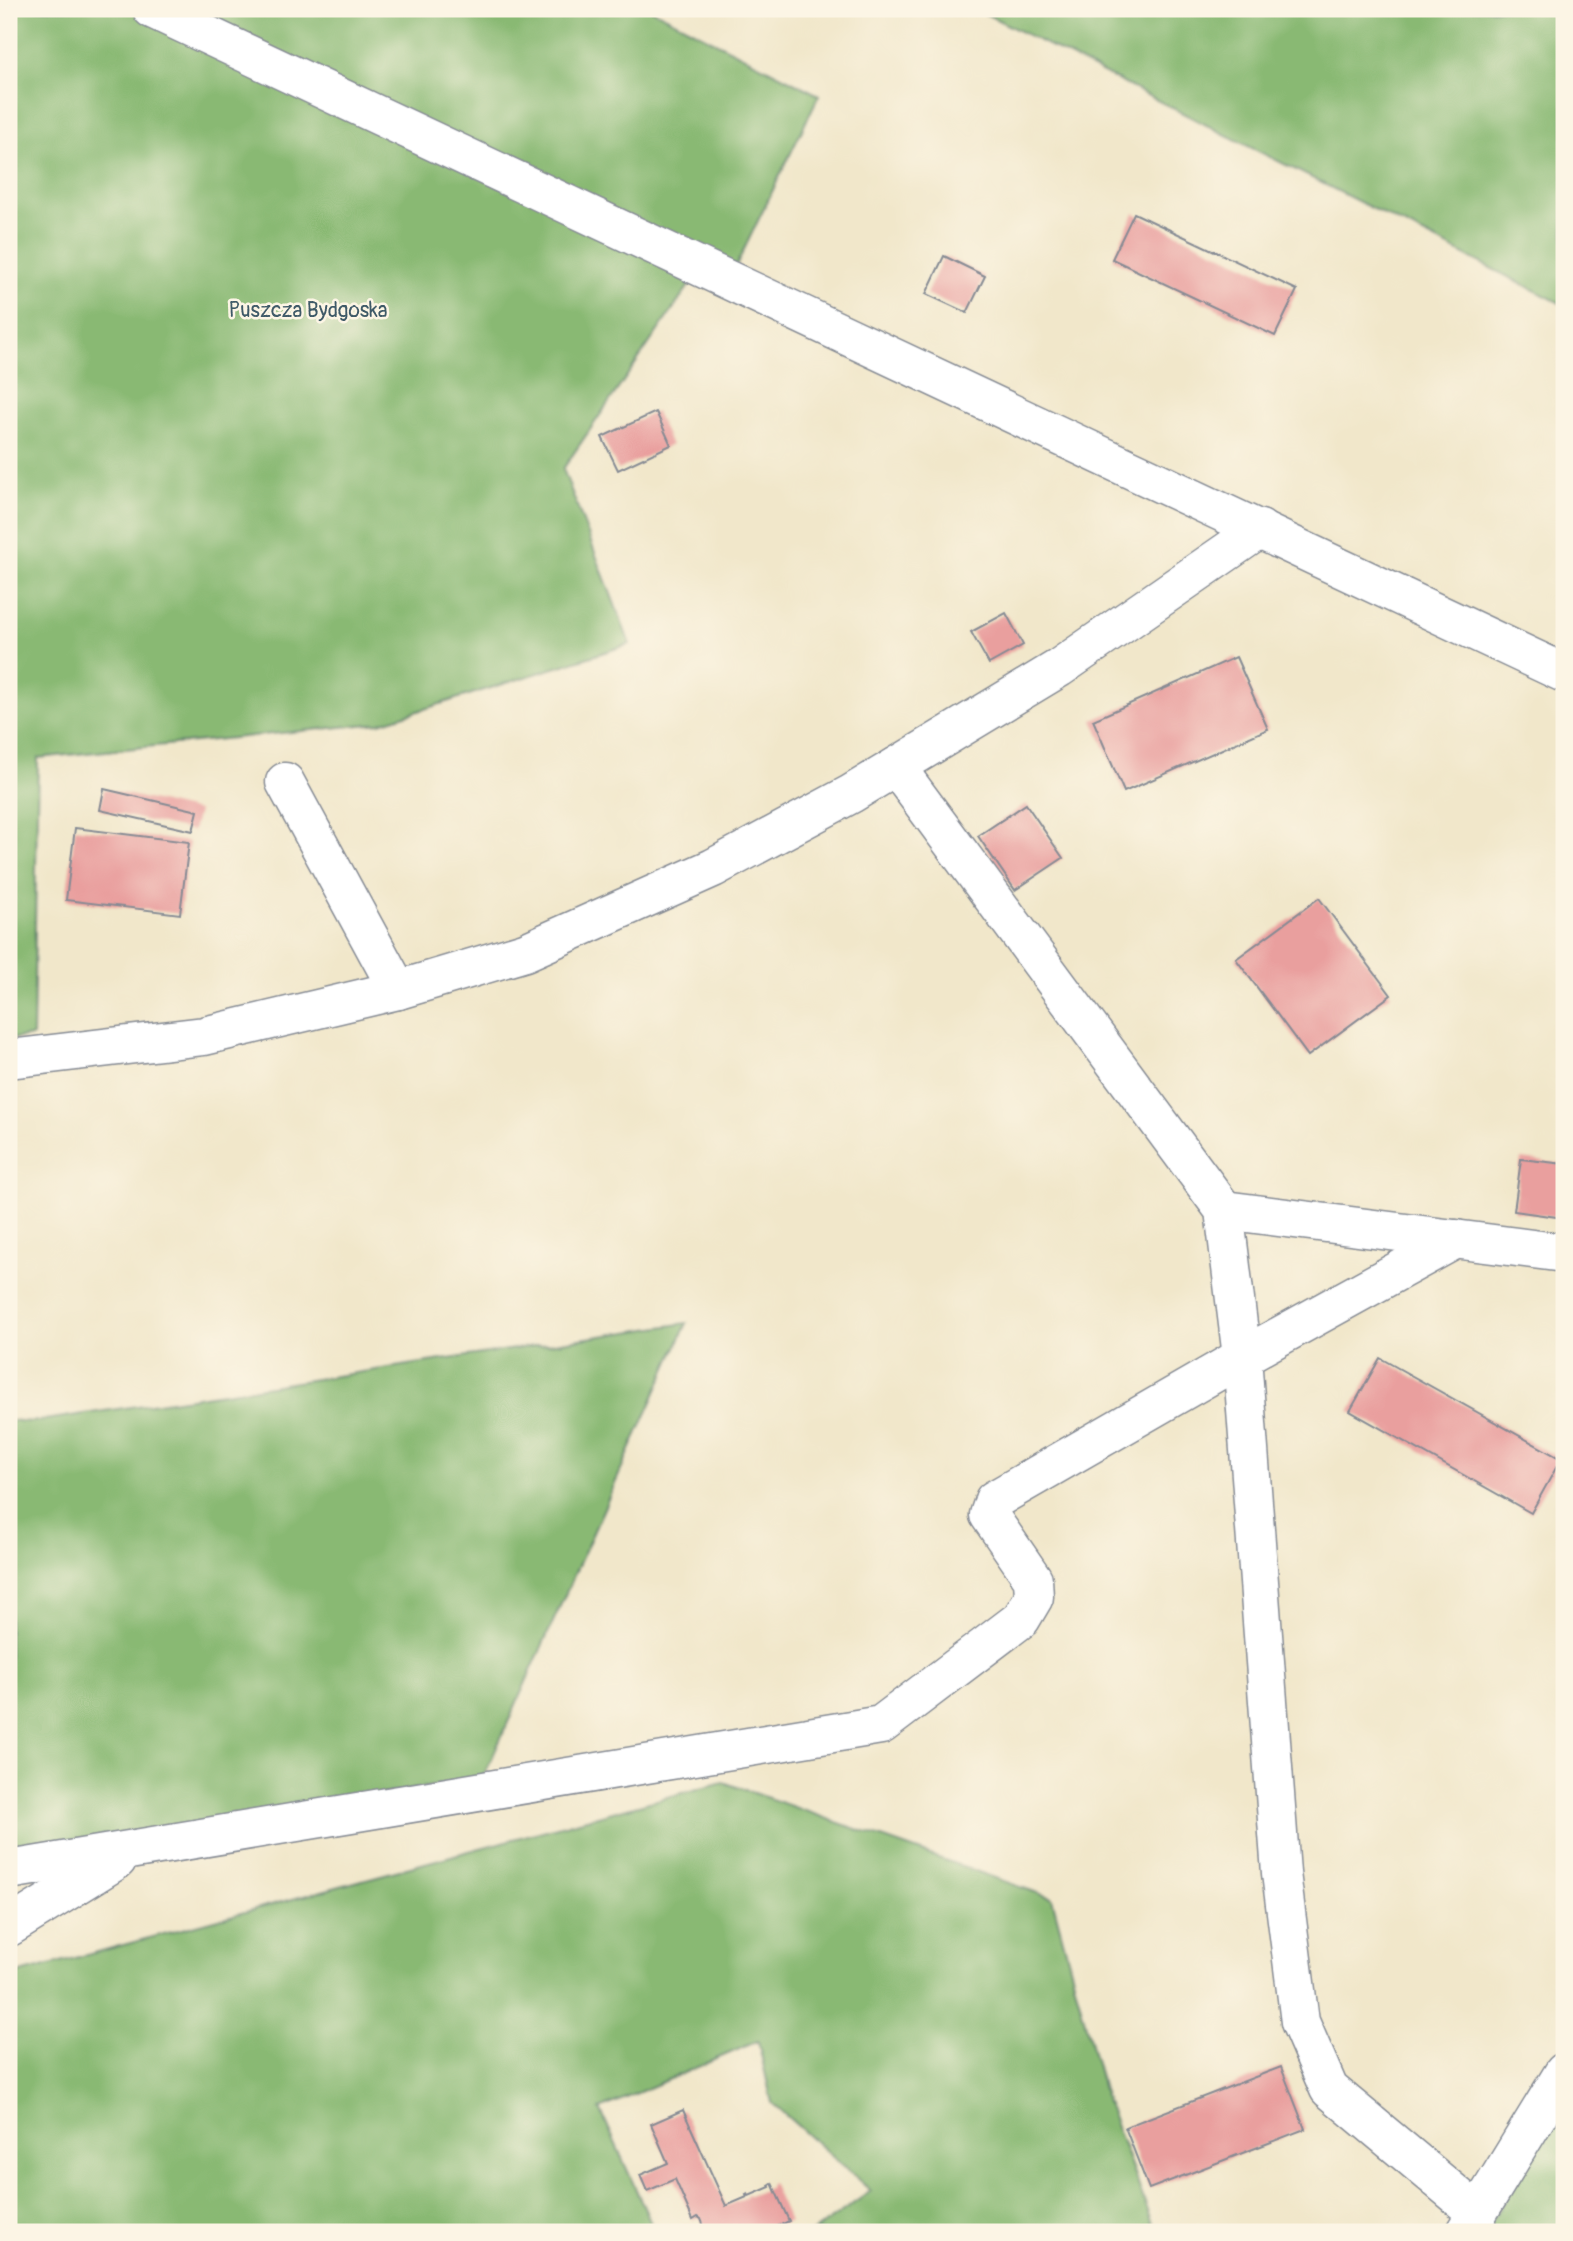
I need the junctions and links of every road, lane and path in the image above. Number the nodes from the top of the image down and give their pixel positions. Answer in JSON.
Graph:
{"nodes":[{"id":1,"x":152,"y":9,"type":"edge"},
{"id":2,"x":1260,"y":529,"type":"junction"},
{"id":3,"x":1564,"y":673,"type":"edge"},
{"id":4,"x":896,"y":767,"type":"junction"},
{"id":5,"x":285,"y":782,"type":"dead end"},
{"id":6,"x":398,"y":990,"type":"junction"},
{"id":7,"x":9,"y":1059,"type":"edge"},
{"id":8,"x":1224,"y":1210,"type":"junction"},
{"id":9,"x":1456,"y":1239,"type":"junction"},
{"id":10,"x":1564,"y":1253,"type":"edge"},
{"id":11,"x":1242,"y":1357,"type":"junction"},
{"id":12,"x":133,"y":1850,"type":"junction"},
{"id":13,"x":9,"y":1870,"type":"edge"},
{"id":14,"x":9,"y":1927,"type":"edge"},
{"id":15,"x":1564,"y":2071,"type":"edge"},
{"id":16,"x":1472,"y":2223,"type":"edge"}],
"edges":[{"from":1,"to":2,"type":"lane"},
{"from":2,"to":3,"type":"lane"},
{"from":2,"to":4,"type":"lane"},
{"from":4,"to":6,"type":"lane"},
{"from":4,"to":8,"type":"lane"},
{"from":5,"to":6,"type":"lane"},
{"from":6,"to":7,"type":"lane"},
{"from":8,"to":9,"type":"lane"},
{"from":8,"to":11,"type":"lane"},
{"from":9,"to":10,"type":"lane"},
{"from":9,"to":11,"type":"lane"},
{"from":11,"to":12,"type":"lane"},
{"from":11,"to":16,"type":"lane"},
{"from":12,"to":13,"type":"lane"},
{"from":12,"to":14,"type":"lane"},
{"from":15,"to":16,"type":"lane"}]}
